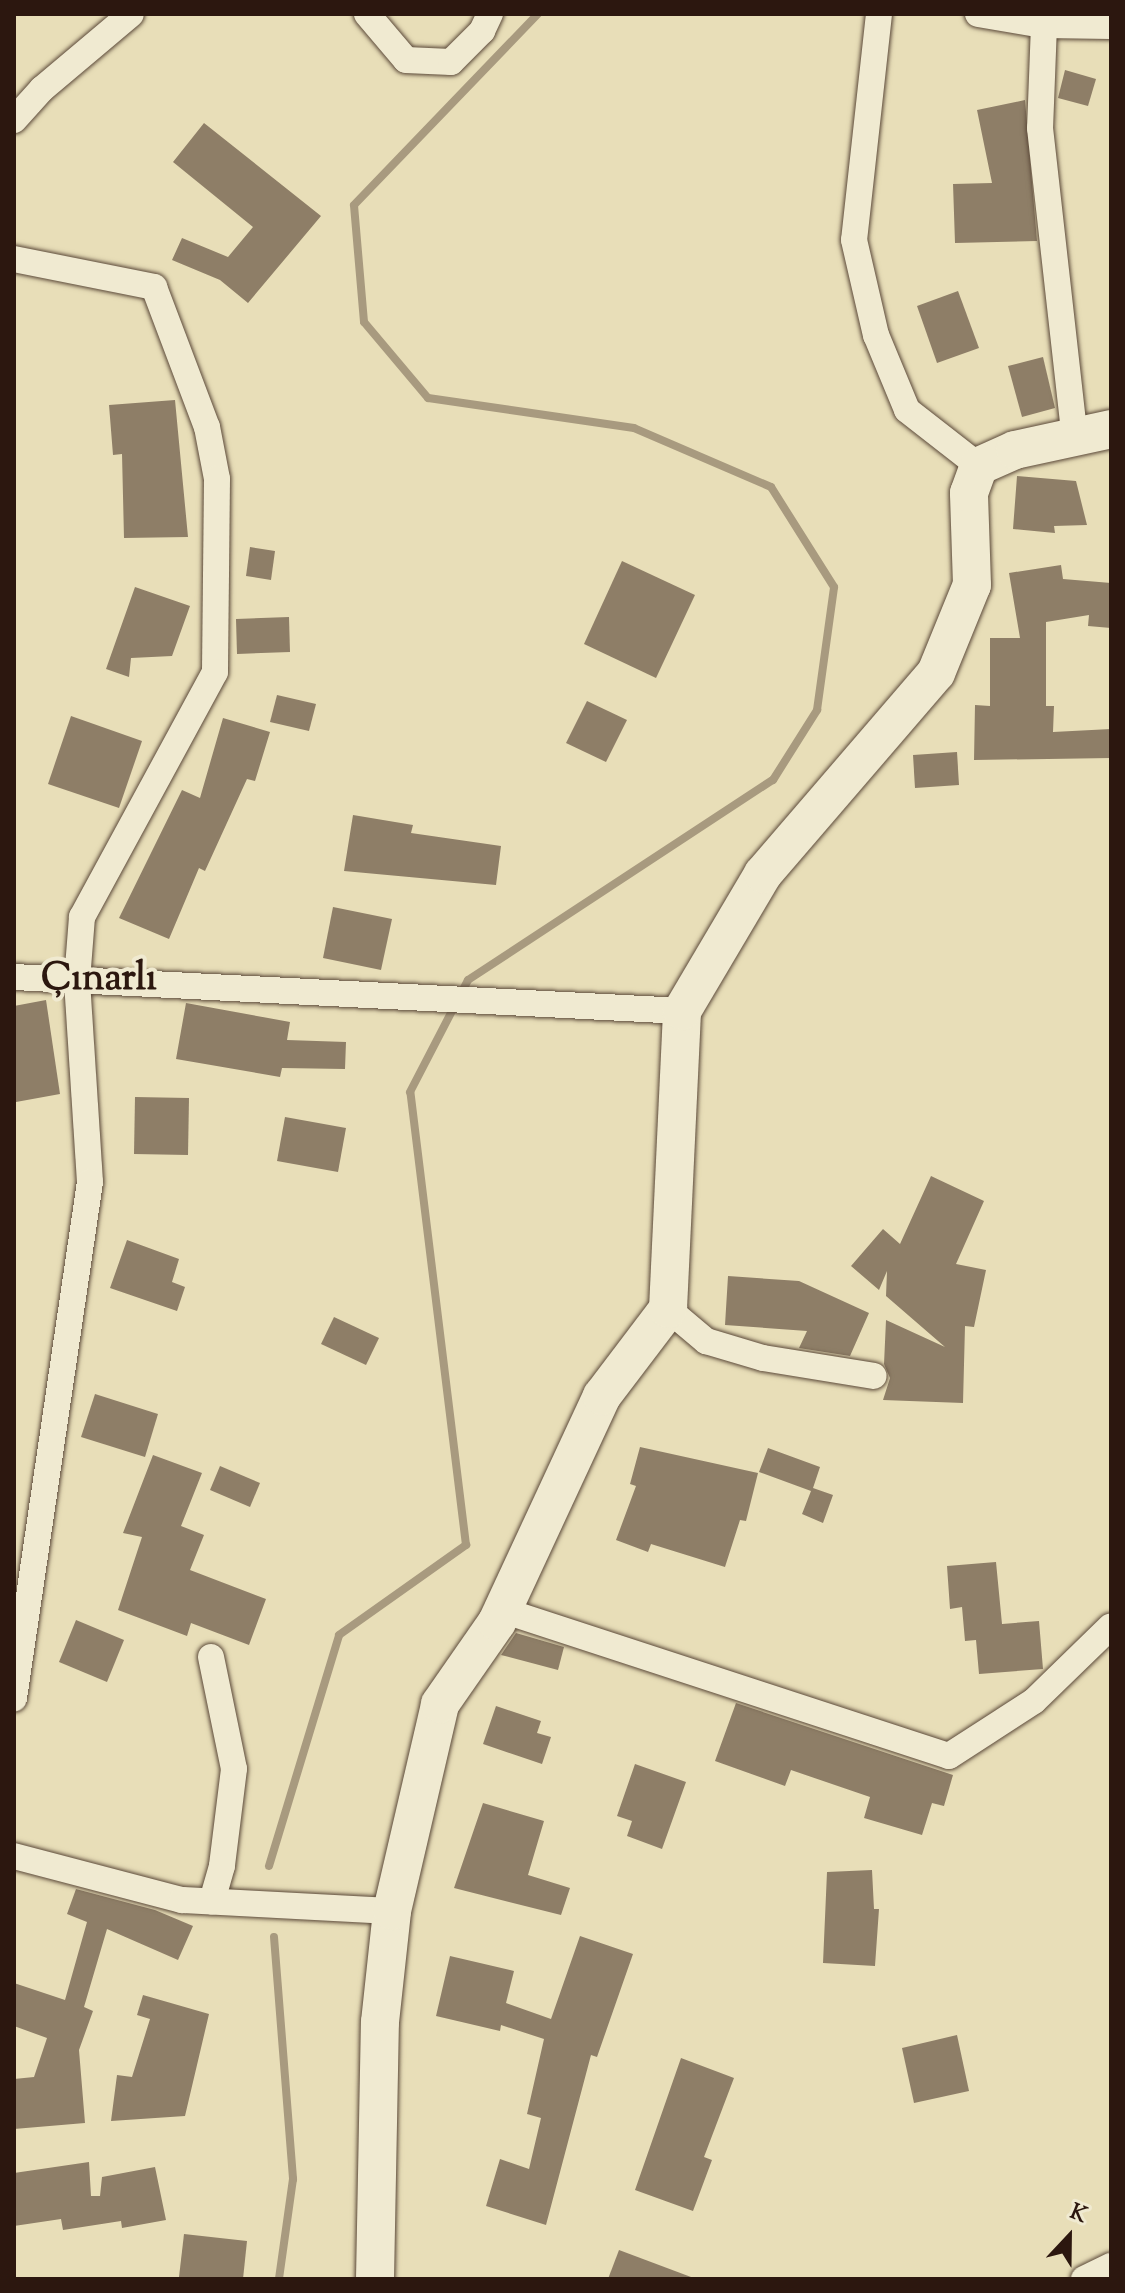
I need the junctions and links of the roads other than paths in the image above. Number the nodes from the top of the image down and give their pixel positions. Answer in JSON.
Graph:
{"nodes":[{"id":1,"x":131,"y":14,"type":"edge"},
{"id":2,"x":367,"y":14,"type":"edge"},
{"id":3,"x":490,"y":14,"type":"edge"},
{"id":4,"x":879,"y":14,"type":"edge"},
{"id":5,"x":978,"y":14,"type":"edge"},
{"id":6,"x":1004,"y":16,"type":"edge"},
{"id":7,"x":1044,"y":25,"type":"junction"},
{"id":8,"x":1111,"y":26,"type":"edge"},
{"id":9,"x":14,"y":120,"type":"edge"},
{"id":10,"x":17,"y":252,"type":"edge"},
{"id":11,"x":1111,"y":429,"type":"edge"},
{"id":12,"x":1075,"y":440,"type":"junction"},
{"id":13,"x":979,"y":466,"type":"junction"},
{"id":14,"x":14,"y":977,"type":"edge"},
{"id":15,"x":77,"y":981,"type":"junction"},
{"id":16,"x":682,"y":1011,"type":"junction"},
{"id":17,"x":668,"y":1309,"type":"junction"},
{"id":18,"x":874,"y":1376,"type":"dead end"},
{"id":19,"x":502,"y":1610,"type":"junction"},
{"id":20,"x":1111,"y":1626,"type":"edge"},
{"id":21,"x":211,"y":1657,"type":"dead end"},
{"id":22,"x":14,"y":1698,"type":"edge"},
{"id":23,"x":14,"y":1856,"type":"edge"},
{"id":24,"x":212,"y":1902,"type":"junction"},
{"id":25,"x":392,"y":1911,"type":"junction"},
{"id":26,"x":1111,"y":2266,"type":"edge"},
{"id":27,"x":375,"y":2279,"type":"edge"},
{"id":28,"x":1084,"y":2279,"type":"edge"}],
"edges":[{"from":1,"to":9,"type":"street"},
{"from":2,"to":3,"type":"street"},
{"from":4,"to":13,"type":"street"},
{"from":5,"to":6,"type":"street"},
{"from":6,"to":7,"type":"street"},
{"from":7,"to":8,"type":"street"},
{"from":7,"to":12,"type":"street"},
{"from":10,"to":15,"type":"street"},
{"from":11,"to":12,"type":"street"},
{"from":12,"to":13,"type":"street"},
{"from":13,"to":16,"type":"street"},
{"from":14,"to":15,"type":"street"},
{"from":15,"to":16,"type":"street"},
{"from":15,"to":22,"type":"street"},
{"from":16,"to":17,"type":"street"},
{"from":17,"to":18,"type":"street"},
{"from":17,"to":19,"type":"street"},
{"from":19,"to":20,"type":"street"},
{"from":19,"to":25,"type":"street"},
{"from":21,"to":24,"type":"street"},
{"from":23,"to":24,"type":"street"},
{"from":24,"to":25,"type":"street"},
{"from":25,"to":27,"type":"street"},
{"from":26,"to":28,"type":"street"}]}
